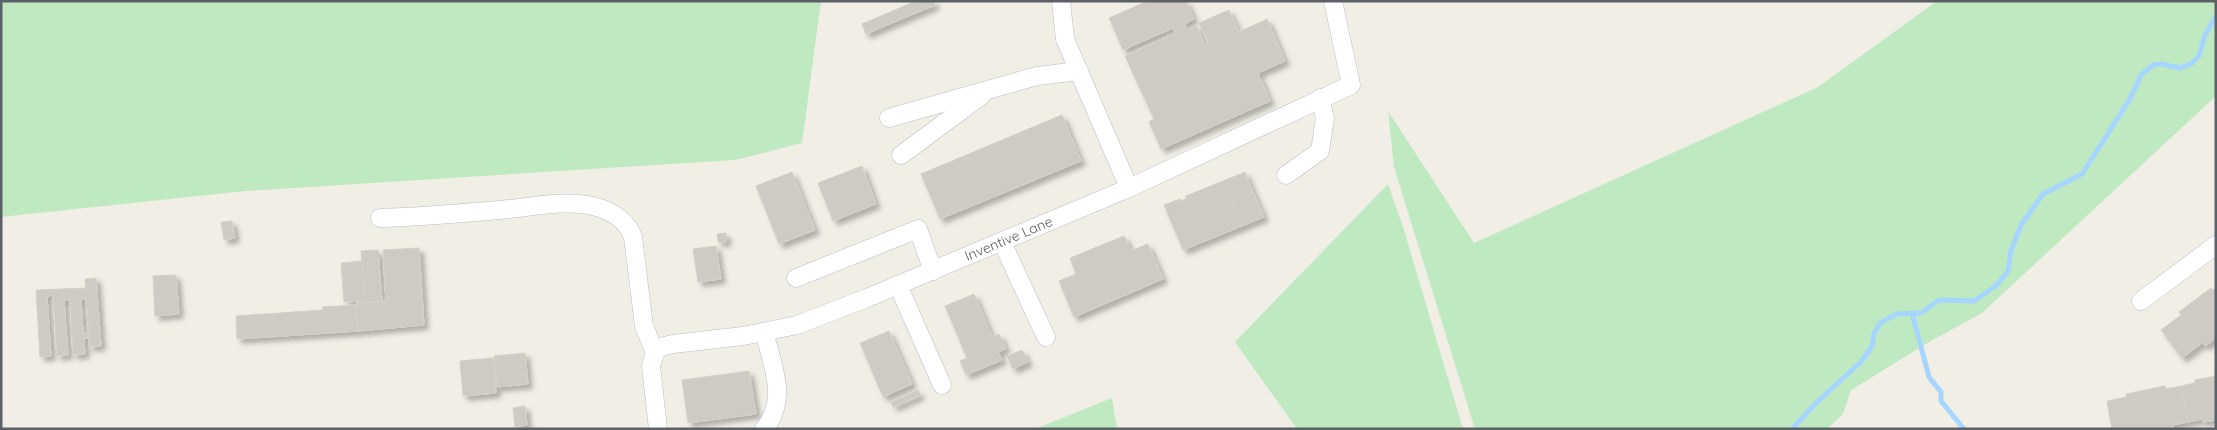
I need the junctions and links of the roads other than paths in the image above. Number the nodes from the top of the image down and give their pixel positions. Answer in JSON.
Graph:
{"nodes":[{"id":1,"x":1061,"y":1,"type":"edge"},
{"id":2,"x":1333,"y":1,"type":"edge"},
{"id":3,"x":1079,"y":71,"type":"junction"},
{"id":4,"x":989,"y":90,"type":"junction"},
{"id":5,"x":1320,"y":98,"type":"junction"},
{"id":6,"x":889,"y":118,"type":"dead end"},
{"id":7,"x":901,"y":155,"type":"dead end"},
{"id":8,"x":1286,"y":175,"type":"dead end"},
{"id":9,"x":1129,"y":188,"type":"junction"},
{"id":10,"x":380,"y":218,"type":"dead end"},
{"id":11,"x":1002,"y":242,"type":"junction"},
{"id":12,"x":2216,"y":244,"type":"edge"},
{"id":13,"x":933,"y":271,"type":"junction"},
{"id":14,"x":796,"y":278,"type":"dead end"},
{"id":15,"x":898,"y":285,"type":"junction"},
{"id":16,"x":2141,"y":302,"type":"dead end"},
{"id":17,"x":764,"y":332,"type":"junction"},
{"id":18,"x":1046,"y":337,"type":"dead end"},
{"id":19,"x":655,"y":353,"type":"junction"},
{"id":20,"x":942,"y":385,"type":"dead end"},
{"id":21,"x":658,"y":429,"type":"edge"},
{"id":22,"x":764,"y":429,"type":"edge"}],
"edges":[{"from":1,"to":3,"type":"street"},
{"from":2,"to":5,"type":"street","name":"Inventive Lane"},
{"from":3,"to":4,"type":"street"},
{"from":3,"to":9,"type":"street"},
{"from":4,"to":6,"type":"street"},
{"from":4,"to":7,"type":"street"},
{"from":5,"to":8,"type":"street"},
{"from":5,"to":9,"type":"street","name":"Inventive Lane"},
{"from":9,"to":11,"type":"street","name":"Inventive Lane"},
{"from":10,"to":19,"type":"street"},
{"from":11,"to":13,"type":"street","name":"Inventive Lane"},
{"from":11,"to":18,"type":"street"},
{"from":12,"to":16,"type":"street"},
{"from":13,"to":14,"type":"street"},
{"from":13,"to":15,"type":"street","name":"Inventive Lane"},
{"from":15,"to":17,"type":"street","name":"Inventive Lane"},
{"from":15,"to":20,"type":"street"},
{"from":17,"to":19,"type":"street","name":"Inventive Lane"},
{"from":17,"to":22,"type":"street"},
{"from":19,"to":21,"type":"street"}]}
